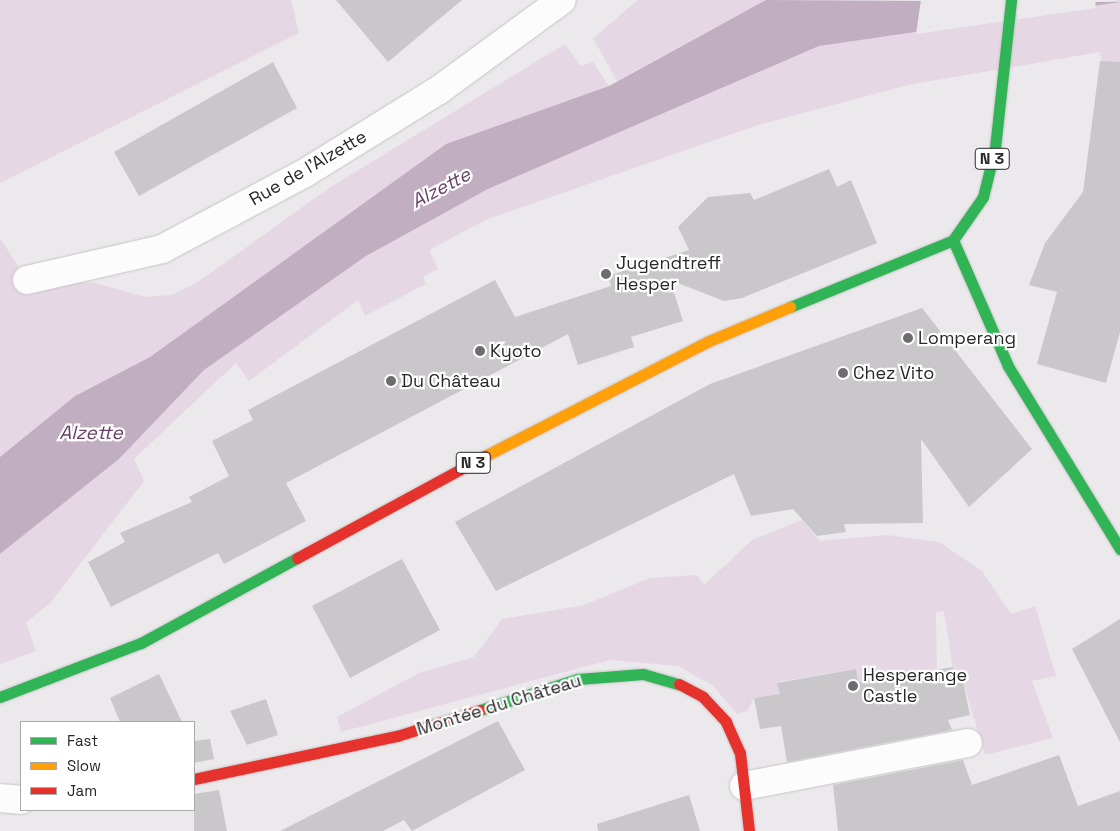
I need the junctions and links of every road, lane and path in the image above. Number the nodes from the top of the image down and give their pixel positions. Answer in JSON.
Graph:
{"nodes":[{"id":1,"x":562,"y":0,"type":"edge"},
{"id":2,"x":1011,"y":0,"type":"edge"},
{"id":3,"x":953,"y":240,"type":"junction"},
{"id":4,"x":27,"y":280,"type":"dead end"},
{"id":5,"x":1120,"y":549,"type":"edge"},
{"id":6,"x":0,"y":697,"type":"edge"},
{"id":7,"x":968,"y":743,"type":"dead end"},
{"id":8,"x":195,"y":779,"type":"edge"},
{"id":9,"x":744,"y":786,"type":"junction"},
{"id":10,"x":0,"y":798,"type":"edge"},
{"id":11,"x":20,"y":800,"type":"edge"},
{"id":12,"x":749,"y":831,"type":"edge"}],
"edges":[{"from":1,"to":4,"type":"street","name":"Rue de l'Alzette"},
{"from":2,"to":3,"type":"main road","number":"N 3"},
{"from":3,"to":5,"type":"main road"},
{"from":3,"to":6,"type":"main road","number":"N 3"},
{"from":7,"to":9,"type":"street"},
{"from":8,"to":9,"type":"main road","name":"Montée du Château"},
{"from":9,"to":12,"type":"main road","name":"Montée du Château"},
{"from":10,"to":11,"type":"street"}]}
